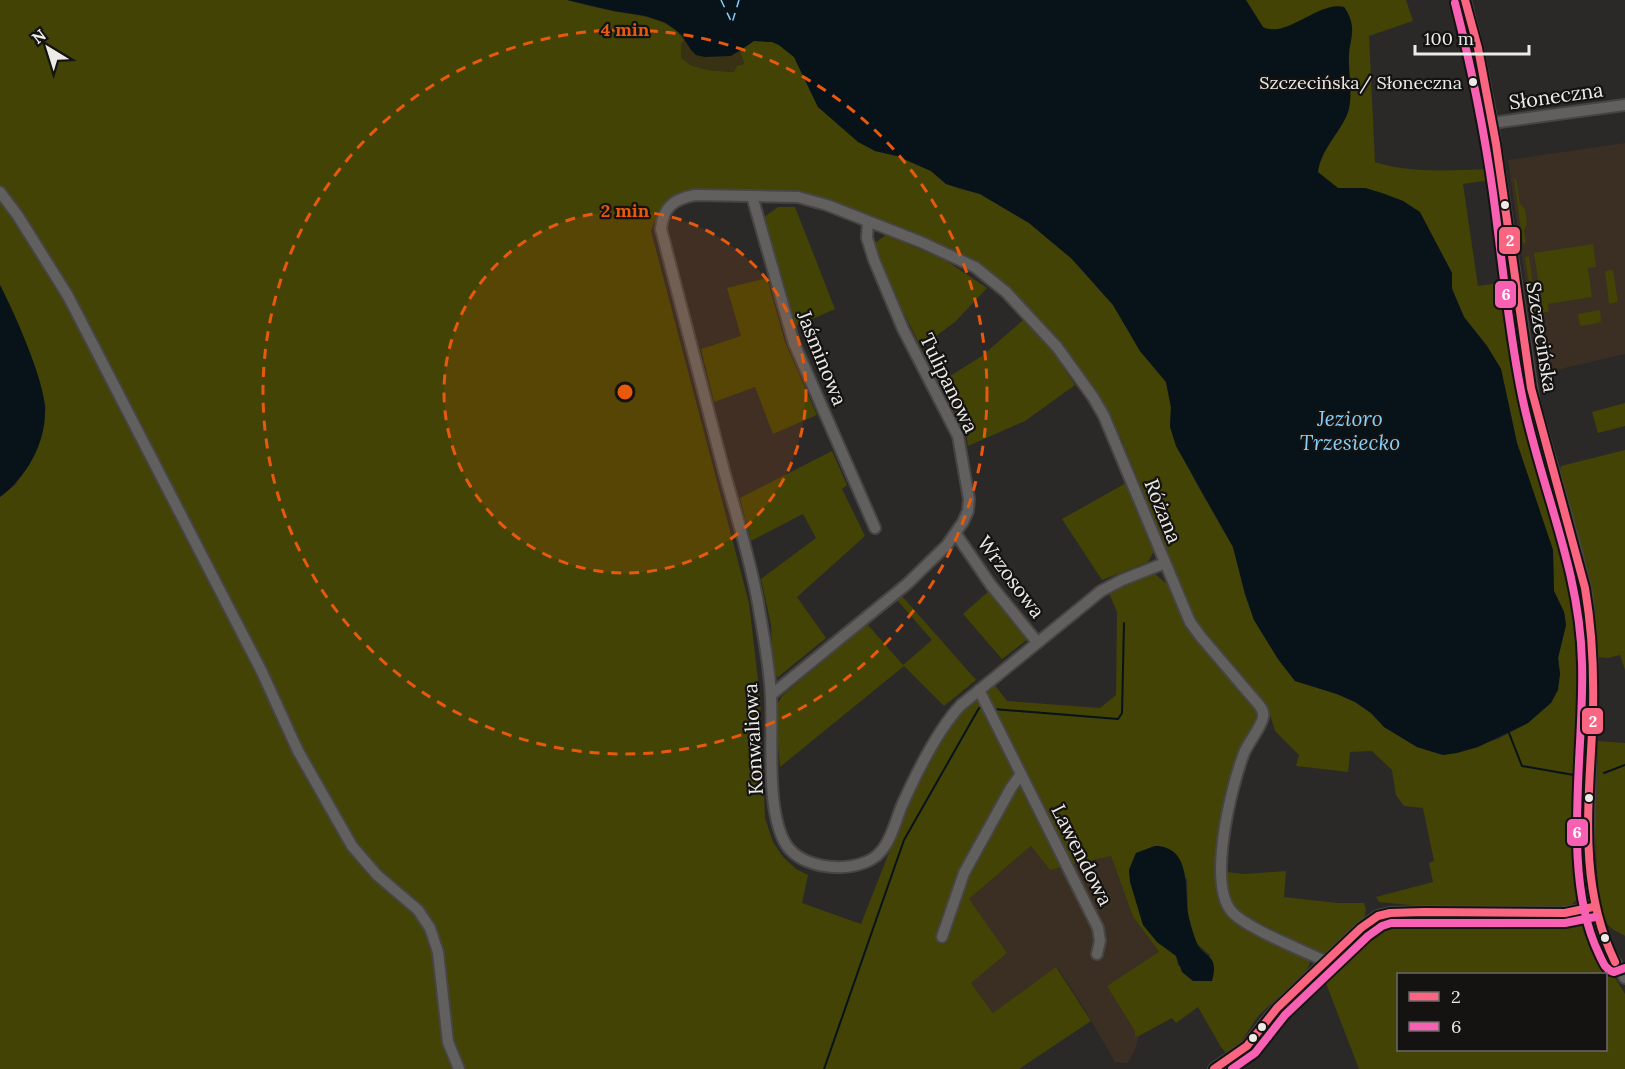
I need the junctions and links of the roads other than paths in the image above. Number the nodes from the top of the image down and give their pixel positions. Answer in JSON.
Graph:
{"nodes":[{"id":1,"x":1465,"y":0,"type":"edge"},
{"id":2,"x":1625,"y":105,"type":"edge"},
{"id":3,"x":1492,"y":123,"type":"junction"},
{"id":4,"x":0,"y":192,"type":"edge"},
{"id":5,"x":752,"y":196,"type":"junction"},
{"id":6,"x":868,"y":222,"type":"junction"},
{"id":7,"x":875,"y":528,"type":"dead end"},
{"id":8,"x":956,"y":534,"type":"junction"},
{"id":9,"x":1166,"y":563,"type":"junction"},
{"id":10,"x":1037,"y":642,"type":"junction"},
{"id":11,"x":979,"y":690,"type":"junction"},
{"id":12,"x":771,"y":695,"type":"junction"},
{"id":13,"x":1021,"y":774,"type":"junction"},
{"id":14,"x":1593,"y":907,"type":"junction"},
{"id":15,"x":942,"y":937,"type":"dead end"},
{"id":16,"x":1097,"y":954,"type":"dead end"},
{"id":17,"x":1325,"y":962,"type":"junction"},
{"id":18,"x":1625,"y":978,"type":"edge"},
{"id":19,"x":459,"y":1069,"type":"edge"},
{"id":20,"x":1214,"y":1069,"type":"edge"}],
"edges":[{"from":1,"to":3,"type":"street","name":"Szczecińska"},
{"from":2,"to":3,"type":"street","name":"Słoneczna"},
{"from":3,"to":14,"type":"street","name":"Szczecińska"},
{"from":4,"to":19,"type":"street"},
{"from":5,"to":6,"type":"street","name":"Różana"},
{"from":5,"to":7,"type":"street","name":"Jaśminowa"},
{"from":5,"to":12,"type":"street","name":"Konwaliowa"},
{"from":6,"to":8,"type":"street","name":"Tulipanowa"},
{"from":6,"to":9,"type":"street","name":"Różana"},
{"from":8,"to":10,"type":"street","name":"Wrzosowa"},
{"from":8,"to":12,"type":"street","name":"Tulipanowa"},
{"from":9,"to":10,"type":"street","name":"Konwaliowa"},
{"from":9,"to":17,"type":"street","name":"Różana"},
{"from":10,"to":11,"type":"street","name":"Konwaliowa"},
{"from":11,"to":12,"type":"street","name":"Konwaliowa"},
{"from":11,"to":13,"type":"street","name":"Lawendowa"},
{"from":13,"to":15,"type":"street"},
{"from":13,"to":16,"type":"street","name":"Lawendowa"},
{"from":14,"to":17,"type":"street"},
{"from":14,"to":18,"type":"street","name":"Szczecińska"},
{"from":17,"to":20,"type":"street"}]}
